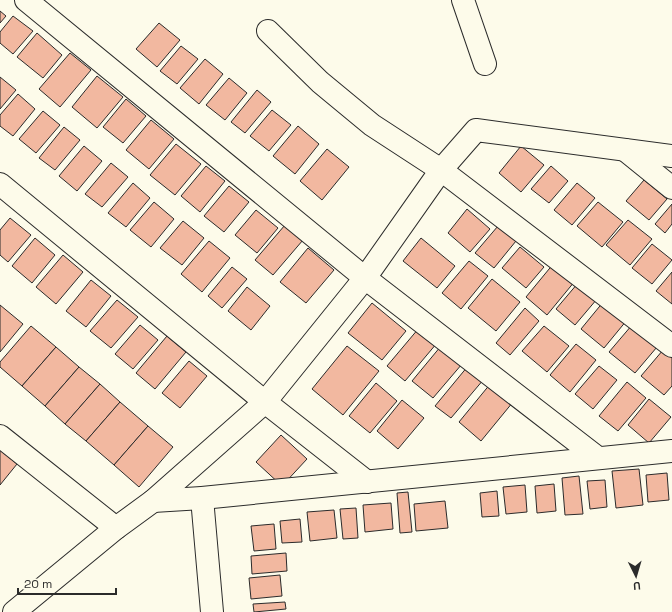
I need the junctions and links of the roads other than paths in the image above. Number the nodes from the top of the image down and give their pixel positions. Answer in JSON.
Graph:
{"nodes":[{"id":1,"x":26,"y":0,"type":"edge"},
{"id":2,"x":463,"y":0,"type":"edge"},
{"id":3,"x":268,"y":31,"type":"dead end"},
{"id":4,"x":485,"y":64,"type":"dead end"},
{"id":5,"x":625,"y":150,"type":"junction"},
{"id":6,"x":672,"y":156,"type":"edge"},
{"id":7,"x":441,"y":170,"type":"junction"},
{"id":8,"x":0,"y":184,"type":"edge"},
{"id":9,"x":672,"y":188,"type":"edge"},
{"id":10,"x":365,"y":278,"type":"junction"},
{"id":11,"x":672,"y":346,"type":"edge"},
{"id":12,"x":265,"y":402,"type":"junction"},
{"id":13,"x":0,"y":436,"type":"edge"},
{"id":14,"x":672,"y":451,"type":"edge"},
{"id":15,"x":598,"y":458,"type":"junction"},
{"id":16,"x":367,"y":482,"type":"junction"},
{"id":17,"x":202,"y":498,"type":"junction"},
{"id":18,"x":153,"y":501,"type":"junction"},
{"id":19,"x":116,"y":528,"type":"junction"},
{"id":20,"x":14,"y":612,"type":"edge"},
{"id":21,"x":212,"y":612,"type":"edge"}],
"edges":[{"from":1,"to":10,"type":"street"},
{"from":2,"to":4,"type":"street"},
{"from":3,"to":7,"type":"street"},
{"from":5,"to":6,"type":"street"},
{"from":5,"to":7,"type":"street"},
{"from":5,"to":9,"type":"street"},
{"from":7,"to":10,"type":"street"},
{"from":7,"to":11,"type":"street"},
{"from":8,"to":12,"type":"street"},
{"from":10,"to":12,"type":"street"},
{"from":10,"to":15,"type":"street"},
{"from":12,"to":16,"type":"street"},
{"from":12,"to":18,"type":"street"},
{"from":13,"to":19,"type":"street"},
{"from":14,"to":15,"type":"street"},
{"from":15,"to":16,"type":"street"},
{"from":16,"to":17,"type":"street"},
{"from":17,"to":18,"type":"street"},
{"from":17,"to":21,"type":"street"},
{"from":18,"to":19,"type":"street"},
{"from":19,"to":20,"type":"street"}]}
